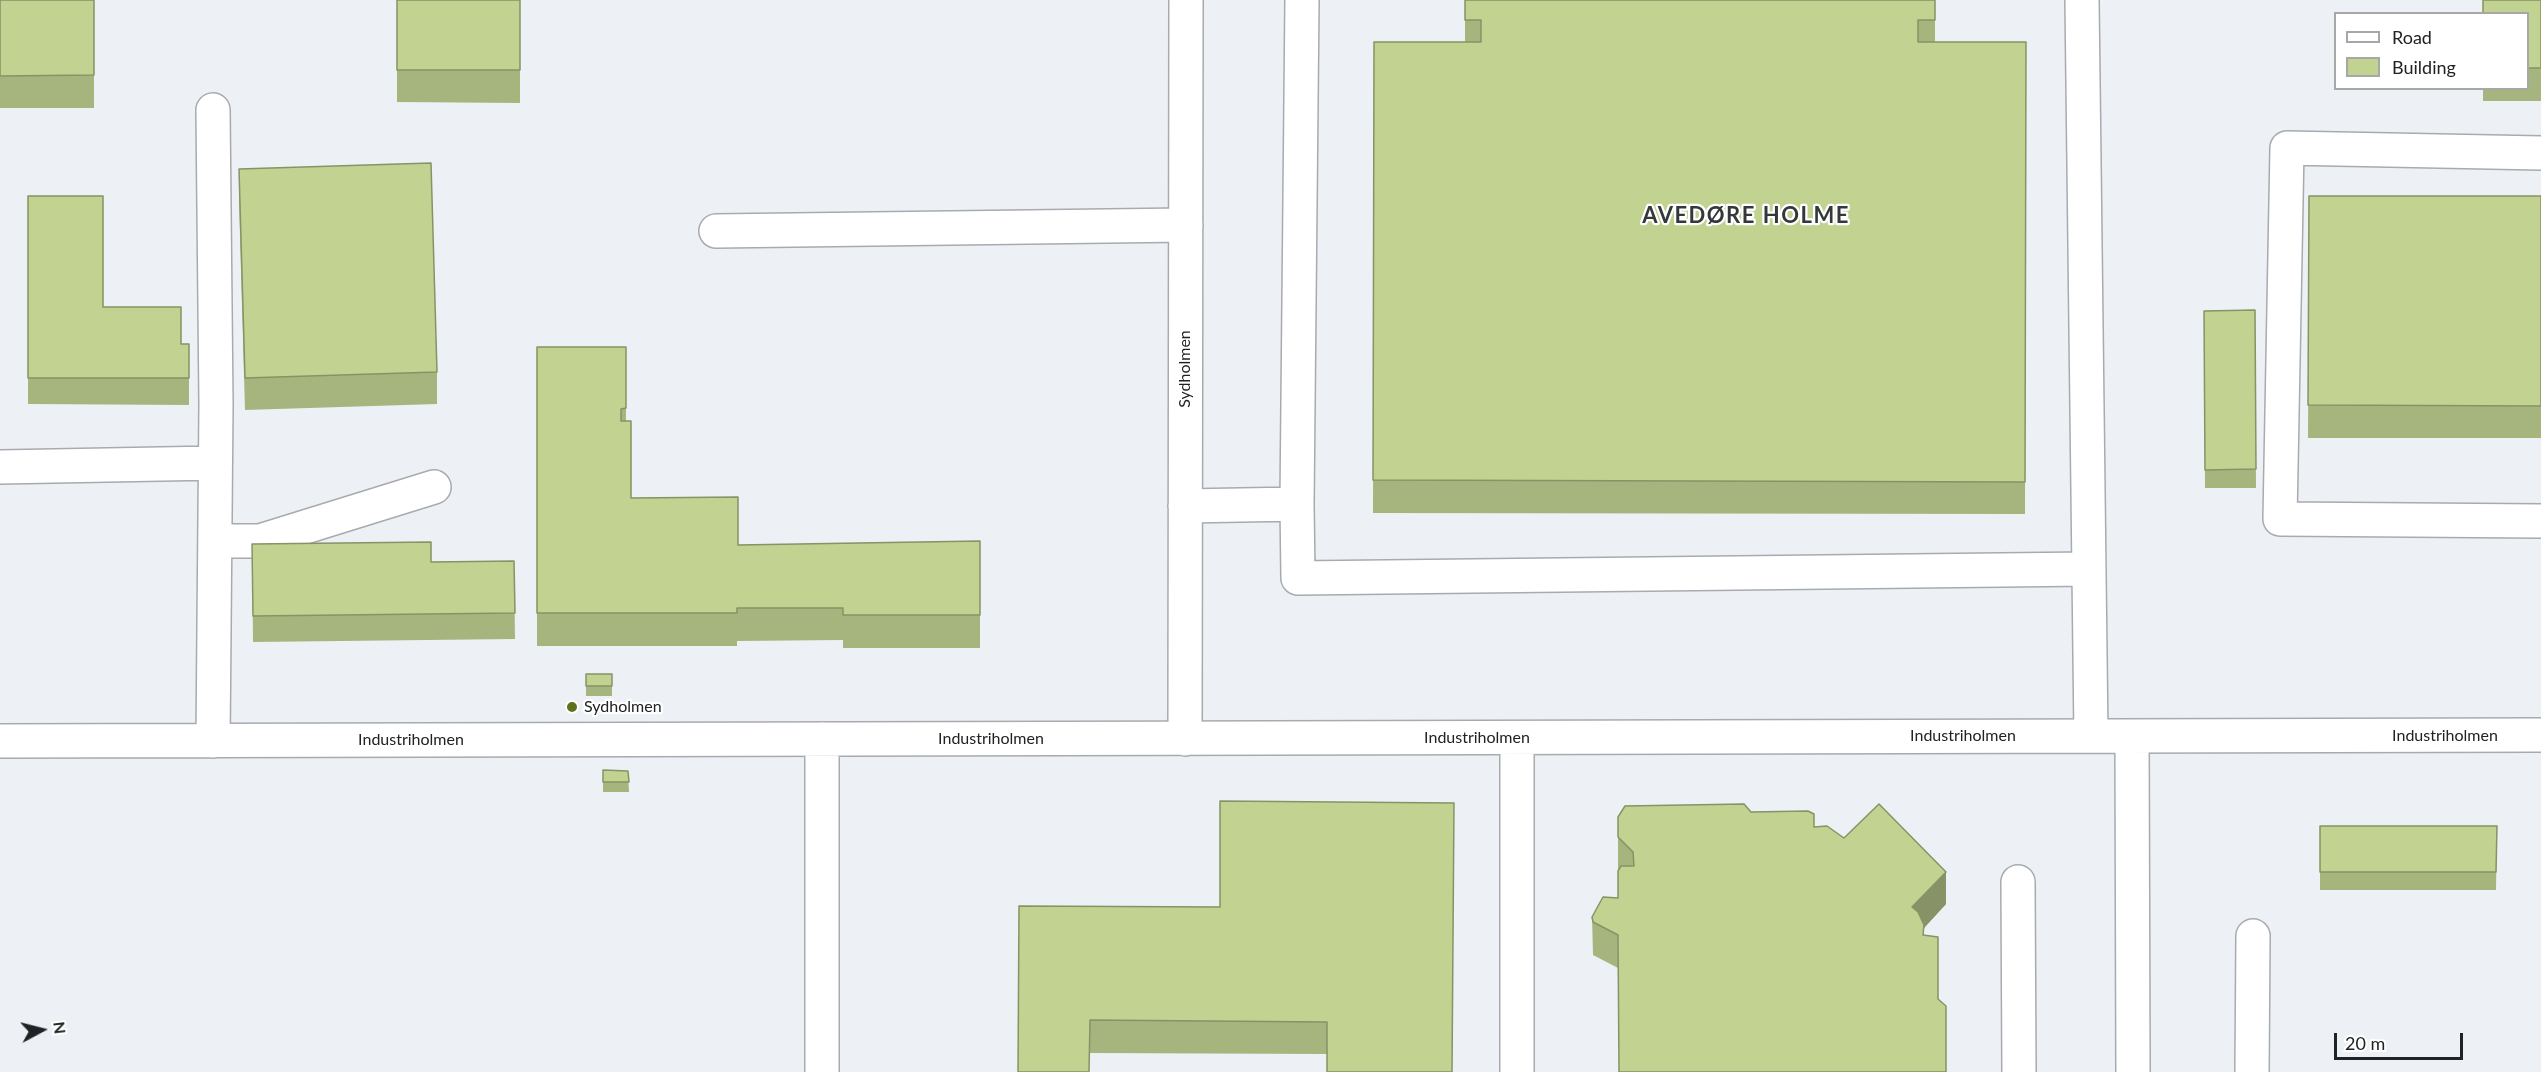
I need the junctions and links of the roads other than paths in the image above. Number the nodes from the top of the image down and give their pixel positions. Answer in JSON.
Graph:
{"nodes":[{"id":1,"x":1186,"y":0,"type":"edge"},
{"id":2,"x":1302,"y":0,"type":"edge"},
{"id":3,"x":2082,"y":0,"type":"edge"},
{"id":4,"x":213,"y":110,"type":"dead end"},
{"id":5,"x":2541,"y":153,"type":"edge"},
{"id":6,"x":1186,"y":225,"type":"junction"},
{"id":7,"x":716,"y":231,"type":"dead end"},
{"id":8,"x":215,"y":463,"type":"junction"},
{"id":9,"x":0,"y":467,"type":"edge"},
{"id":10,"x":434,"y":487,"type":"dead end"},
{"id":11,"x":1297,"y":504,"type":"junction"},
{"id":12,"x":1185,"y":506,"type":"junction"},
{"id":13,"x":2541,"y":521,"type":"edge"},
{"id":14,"x":215,"y":541,"type":"junction"},
{"id":15,"x":2089,"y":569,"type":"junction"},
{"id":16,"x":2541,"y":735,"type":"edge"},
{"id":17,"x":2091,"y":736,"type":"junction"},
{"id":18,"x":2132,"y":736,"type":"junction"},
{"id":19,"x":1185,"y":738,"type":"junction"},
{"id":20,"x":1517,"y":738,"type":"junction"},
{"id":21,"x":822,"y":740,"type":"junction"},
{"id":22,"x":0,"y":741,"type":"edge"},
{"id":23,"x":213,"y":741,"type":"junction"},
{"id":24,"x":2018,"y":882,"type":"dead end"},
{"id":25,"x":2253,"y":936,"type":"dead end"},
{"id":26,"x":822,"y":1072,"type":"edge"},
{"id":27,"x":1517,"y":1072,"type":"edge"},
{"id":28,"x":2019,"y":1072,"type":"edge"},
{"id":29,"x":2133,"y":1072,"type":"edge"},
{"id":30,"x":2252,"y":1072,"type":"edge"}],
"edges":[{"from":1,"to":6,"type":"street","name":"Sydholmen"},
{"from":2,"to":11,"type":"street"},
{"from":3,"to":15,"type":"street"},
{"from":4,"to":8,"type":"street"},
{"from":5,"to":13,"type":"street"},
{"from":6,"to":7,"type":"street"},
{"from":6,"to":12,"type":"street","name":"Sydholmen"},
{"from":8,"to":9,"type":"street"},
{"from":8,"to":14,"type":"street"},
{"from":10,"to":14,"type":"street"},
{"from":11,"to":12,"type":"street"},
{"from":11,"to":15,"type":"street"},
{"from":12,"to":19,"type":"street","name":"Sydholmen"},
{"from":14,"to":23,"type":"street"},
{"from":15,"to":17,"type":"street"},
{"from":16,"to":18,"type":"street","name":"Industriholmen"},
{"from":17,"to":18,"type":"street","name":"Industriholmen"},
{"from":17,"to":20,"type":"street","name":"Industriholmen"},
{"from":18,"to":29,"type":"street"},
{"from":19,"to":20,"type":"street","name":"Industriholmen"},
{"from":19,"to":21,"type":"street","name":"Industriholmen"},
{"from":20,"to":27,"type":"street"},
{"from":21,"to":23,"type":"street","name":"Industriholmen"},
{"from":21,"to":26,"type":"street"},
{"from":22,"to":23,"type":"street","name":"Industriholmen"},
{"from":24,"to":28,"type":"street"},
{"from":25,"to":30,"type":"street"}]}
